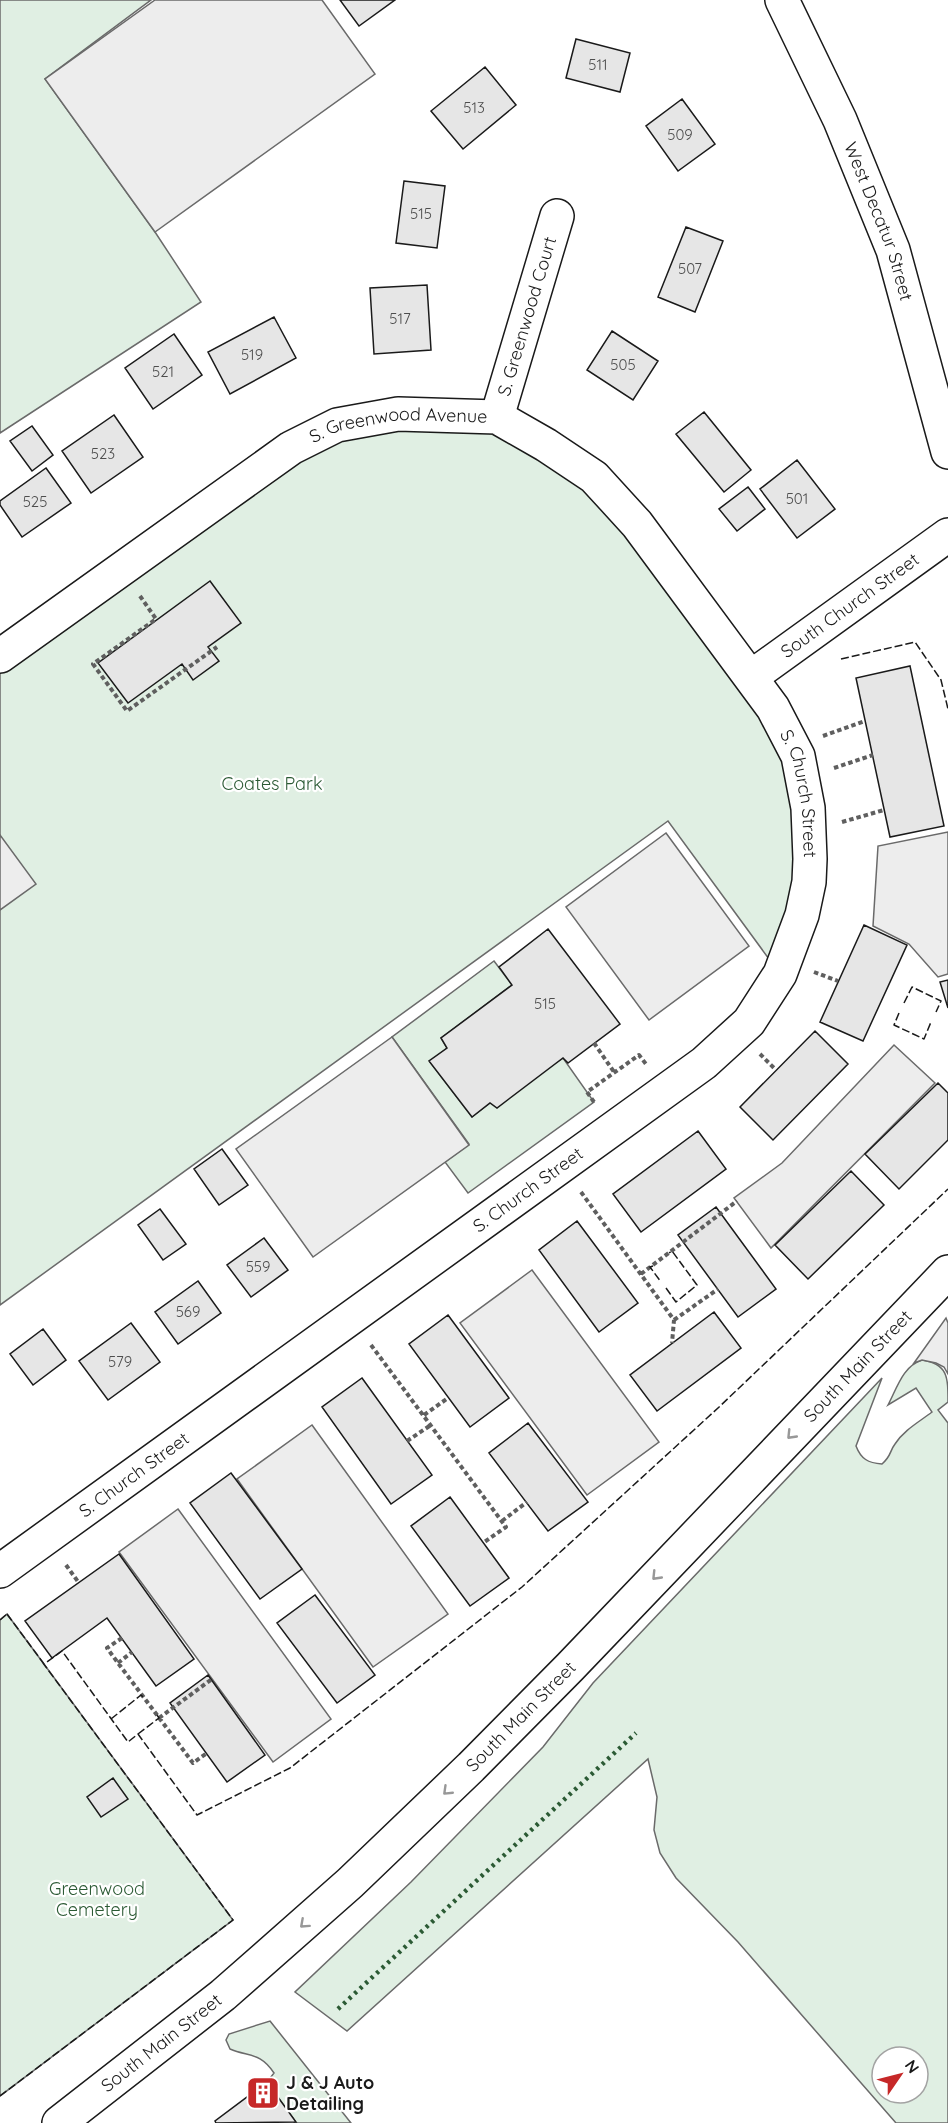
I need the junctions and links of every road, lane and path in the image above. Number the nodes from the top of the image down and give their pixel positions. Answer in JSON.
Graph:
{"nodes":[{"id":1,"x":782,"y":0,"type":"edge"},
{"id":2,"x":557,"y":216,"type":"dead end"},
{"id":3,"x":497,"y":417,"type":"junction"},
{"id":4,"x":948,"y":452,"type":"edge"},
{"id":5,"x":948,"y":535,"type":"edge"},
{"id":6,"x":140,"y":595,"type":"dead end"},
{"id":7,"x":217,"y":647,"type":"dead end"},
{"id":8,"x":0,"y":656,"type":"edge"},
{"id":9,"x":751,"y":677,"type":"junction"},
{"id":10,"x":865,"y":721,"type":"dead end"},
{"id":11,"x":823,"y":736,"type":"dead end"},
{"id":12,"x":873,"y":755,"type":"dead end"},
{"id":13,"x":834,"y":768,"type":"dead end"},
{"id":14,"x":884,"y":810,"type":"dead end"},
{"id":15,"x":842,"y":822,"type":"dead end"},
{"id":16,"x":814,"y":972,"type":"dead end"},
{"id":17,"x":838,"y":981,"type":"dead end"},
{"id":18,"x":594,"y":1043,"type":"dead end"},
{"id":19,"x":760,"y":1054,"type":"dead end"},
{"id":20,"x":646,"y":1064,"type":"dead end"},
{"id":21,"x":776,"y":1070,"type":"dead end"},
{"id":22,"x":614,"y":1072,"type":"junction"},
{"id":23,"x":594,"y":1102,"type":"dead end"},
{"id":24,"x":581,"y":1192,"type":"dead end"},
{"id":25,"x":737,"y":1202,"type":"dead end"},
{"id":26,"x":948,"y":1272,"type":"edge"},
{"id":27,"x":641,"y":1274,"type":"junction"},
{"id":28,"x":718,"y":1289,"type":"dead end"},
{"id":29,"x":674,"y":1320,"type":"junction"},
{"id":30,"x":672,"y":1343,"type":"dead end"},
{"id":31,"x":371,"y":1345,"type":"dead end"},
{"id":32,"x":448,"y":1398,"type":"dead end"},
{"id":33,"x":424,"y":1415,"type":"junction"},
{"id":34,"x":431,"y":1425,"type":"junction"},
{"id":35,"x":408,"y":1441,"type":"dead end"},
{"id":36,"x":527,"y":1503,"type":"dead end"},
{"id":37,"x":502,"y":1521,"type":"junction"},
{"id":38,"x":483,"y":1543,"type":"dead end"},
{"id":39,"x":66,"y":1565,"type":"dead end"},
{"id":40,"x":0,"y":1571,"type":"edge"},
{"id":41,"x":79,"y":1583,"type":"dead end"},
{"id":42,"x":122,"y":1638,"type":"dead end"},
{"id":43,"x":132,"y":1652,"type":"dead end"},
{"id":44,"x":118,"y":1663,"type":"junction"},
{"id":45,"x":212,"y":1679,"type":"dead end"},
{"id":46,"x":159,"y":1718,"type":"junction"},
{"id":47,"x":207,"y":1753,"type":"dead end"},
{"id":48,"x":59,"y":2123,"type":"edge"}],
"edges":[{"from":1,"to":4,"type":"street","name":"West Decatur Street"},
{"from":2,"to":3,"type":"street","name":"S. Greenwood Court"},
{"from":3,"to":8,"type":"street","name":"S. Greenwood Avenue"},
{"from":3,"to":9,"type":"street","name":"S. Greenwood Avenue"},
{"from":5,"to":9,"type":"street","name":"South Church Street"},
{"from":6,"to":7,"type":"path"},
{"from":9,"to":40,"type":"street","name":"S. Church Street"},
{"from":10,"to":11,"type":"path"},
{"from":12,"to":13,"type":"path"},
{"from":14,"to":15,"type":"path"},
{"from":16,"to":17,"type":"path"},
{"from":18,"to":22,"type":"path"},
{"from":19,"to":21,"type":"path"},
{"from":20,"to":22,"type":"path"},
{"from":22,"to":23,"type":"path"},
{"from":24,"to":27,"type":"path"},
{"from":25,"to":27,"type":"path"},
{"from":26,"to":48,"type":"street","name":"South Main Street","one_way":true},
{"from":27,"to":29,"type":"path"},
{"from":28,"to":29,"type":"path"},
{"from":29,"to":30,"type":"path"},
{"from":31,"to":33,"type":"path"},
{"from":32,"to":33,"type":"path"},
{"from":33,"to":34,"type":"path"},
{"from":34,"to":35,"type":"path"},
{"from":34,"to":37,"type":"path"},
{"from":36,"to":37,"type":"path"},
{"from":37,"to":38,"type":"path"},
{"from":39,"to":41,"type":"path"},
{"from":42,"to":44,"type":"path"},
{"from":43,"to":44,"type":"path"},
{"from":44,"to":46,"type":"path"},
{"from":45,"to":46,"type":"path"},
{"from":46,"to":47,"type":"path"}]}
